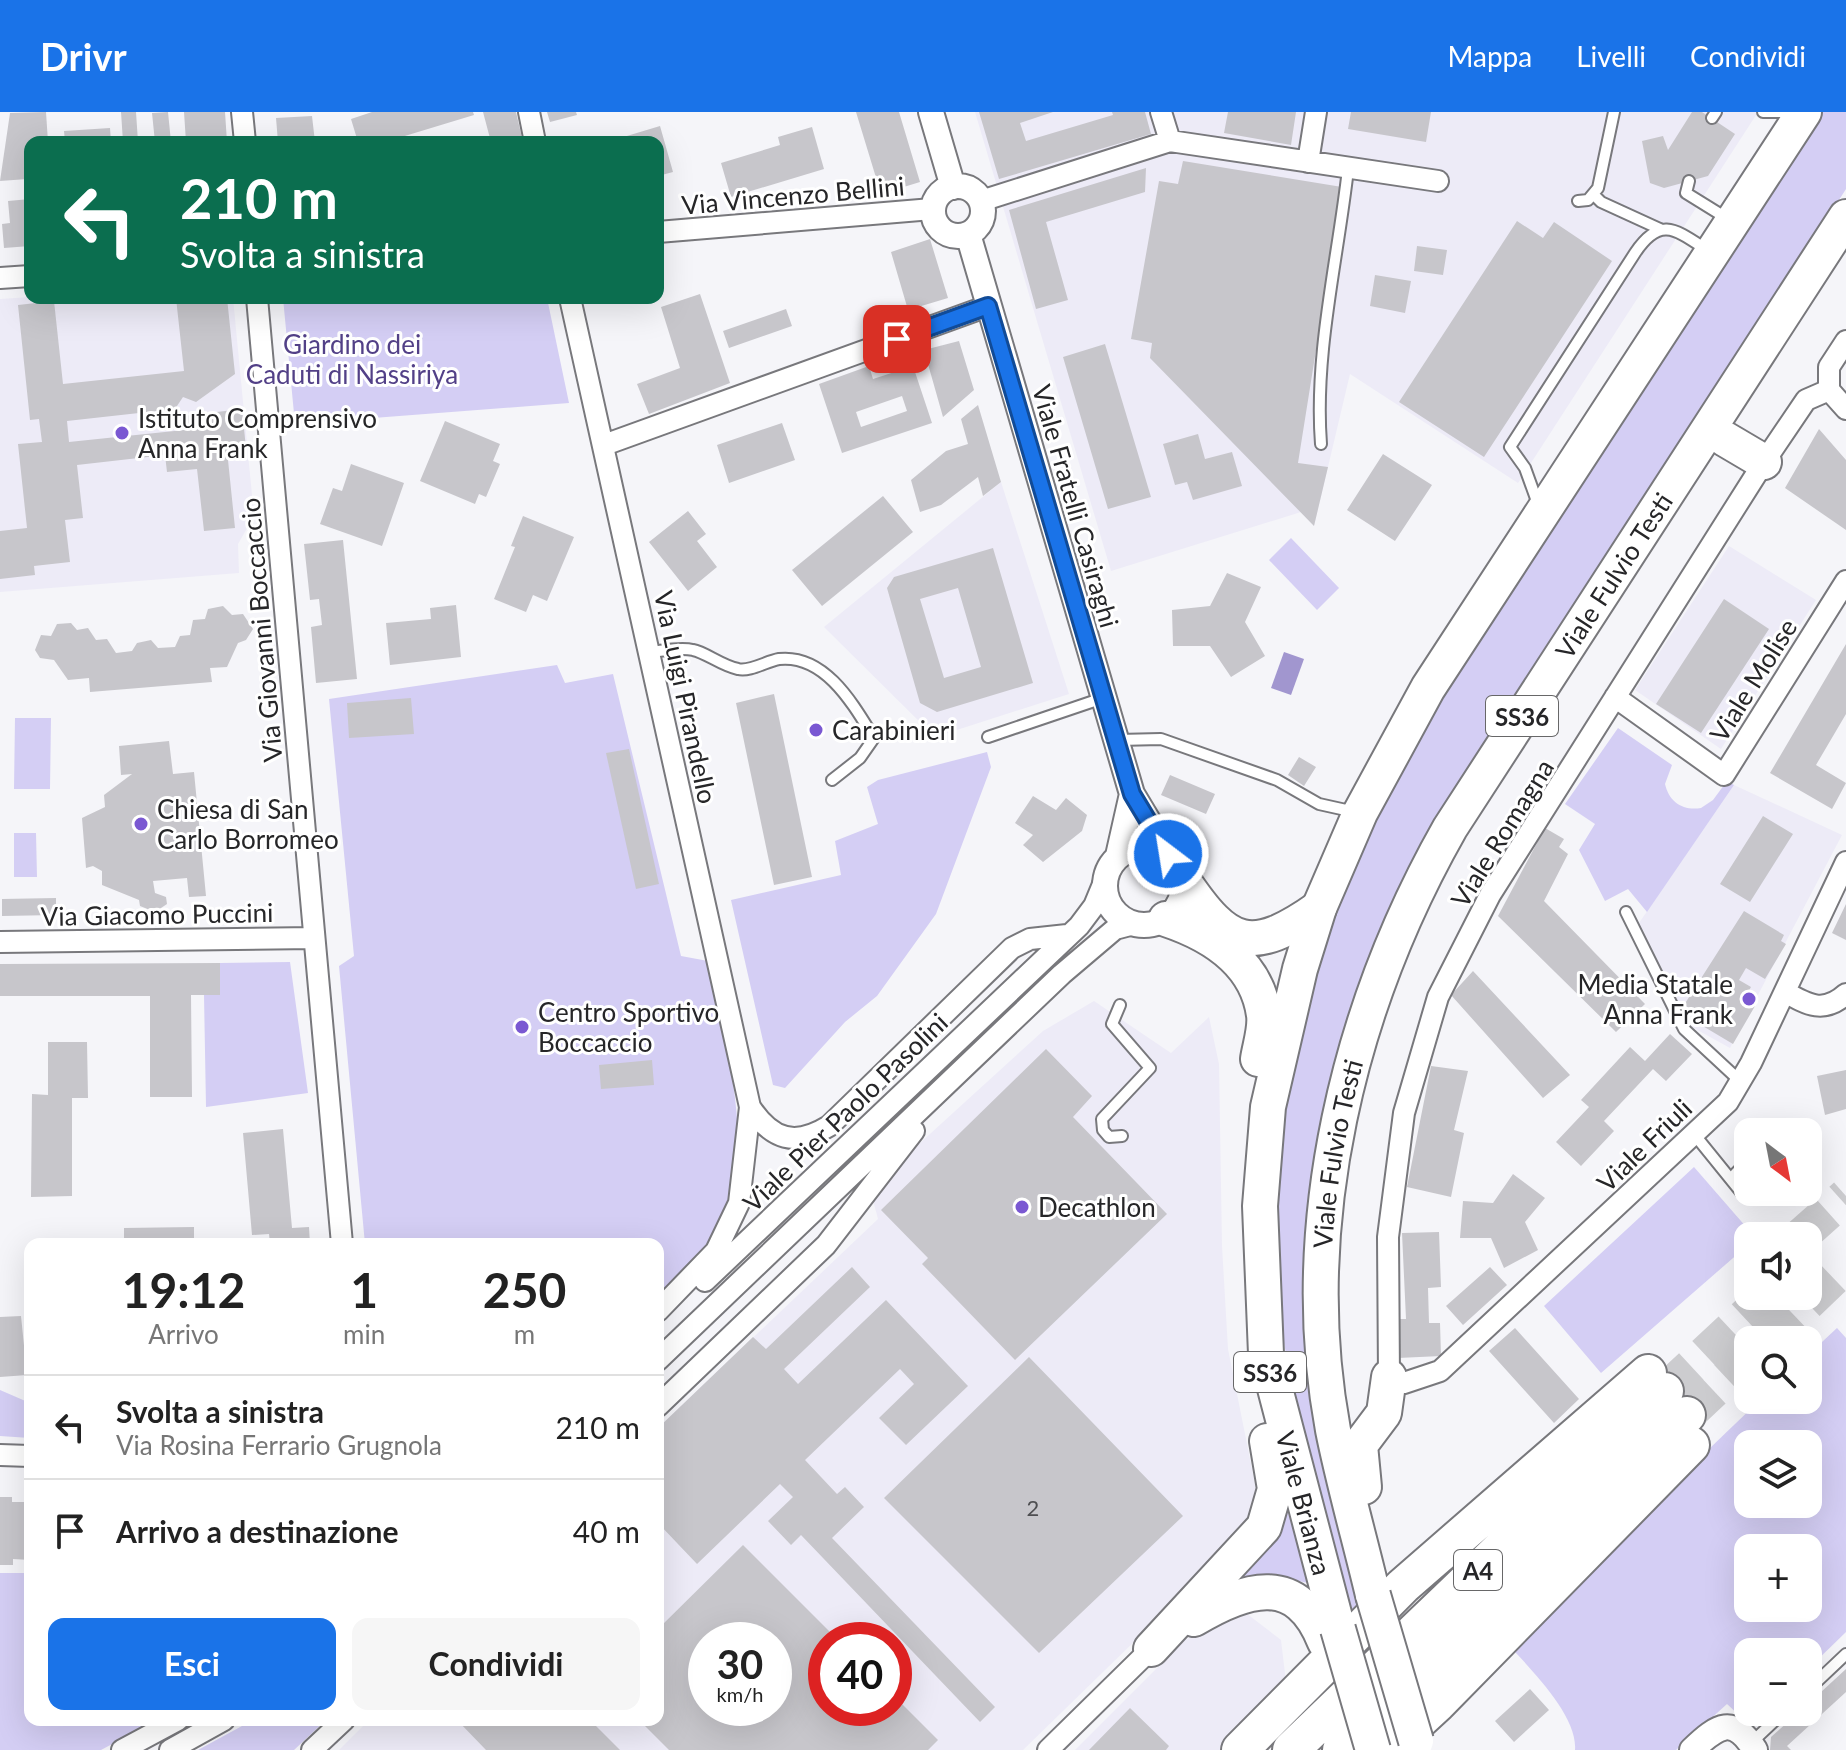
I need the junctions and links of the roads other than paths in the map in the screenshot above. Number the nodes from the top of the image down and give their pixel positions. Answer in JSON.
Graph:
{"nodes":[{"id":1,"x":242,"y":112,"type":"edge"},
{"id":2,"x":529,"y":112,"type":"edge"},
{"id":3,"x":931,"y":112,"type":"edge"},
{"id":4,"x":1161,"y":112,"type":"edge"},
{"id":5,"x":1316,"y":112,"type":"edge"},
{"id":6,"x":1614,"y":112,"type":"edge"},
{"id":7,"x":1763,"y":112,"type":"edge"},
{"id":8,"x":1789,"y":112,"type":"edge"},
{"id":9,"x":1804,"y":112,"type":"edge"},
{"id":10,"x":244,"y":136,"type":"edge"},
{"id":11,"x":534,"y":136,"type":"edge"},
{"id":12,"x":1170,"y":141,"type":"junction"},
{"id":13,"x":1308,"y":162,"type":"junction"},
{"id":14,"x":1348,"y":169,"type":"junction"},
{"id":15,"x":1438,"y":181,"type":"dead end"},
{"id":16,"x":1689,"y":181,"type":"dead end"},
{"id":17,"x":953,"y":187,"type":"junction"},
{"id":18,"x":1593,"y":194,"type":"junction"},
{"id":19,"x":981,"y":201,"type":"junction"},
{"id":20,"x":1578,"y":201,"type":"dead end"},
{"id":21,"x":932,"y":209,"type":"junction"},
{"id":22,"x":1846,"y":217,"type":"edge"},
{"id":23,"x":1733,"y":222,"type":"junction"},
{"id":24,"x":1660,"y":229,"type":"junction"},
{"id":25,"x":664,"y":231,"type":"edge"},
{"id":26,"x":968,"y":234,"type":"junction"},
{"id":27,"x":1712,"y":253,"type":"junction"},
{"id":28,"x":24,"y":276,"type":"edge"},
{"id":29,"x":0,"y":278,"type":"edge"},
{"id":30,"x":1799,"y":290,"type":"junction"},
{"id":31,"x":258,"y":304,"type":"edge"},
{"id":32,"x":571,"y":304,"type":"edge"},
{"id":33,"x":988,"y":306,"type":"junction"},
{"id":34,"x":1846,"y":341,"type":"edge"},
{"id":35,"x":1829,"y":390,"type":"junction"},
{"id":36,"x":1846,"y":409,"type":"edge"},
{"id":37,"x":1725,"y":439,"type":"junction"},
{"id":38,"x":1321,"y":444,"type":"dead end"},
{"id":39,"x":604,"y":445,"type":"junction"},
{"id":40,"x":1764,"y":462,"type":"junction"},
{"id":41,"x":1541,"y":515,"type":"junction"},
{"id":42,"x":1630,"y":550,"type":"junction"},
{"id":43,"x":1846,"y":581,"type":"edge"},
{"id":44,"x":649,"y":652,"type":"junction"},
{"id":45,"x":1615,"y":697,"type":"junction"},
{"id":46,"x":1103,"y":698,"type":"junction"},
{"id":47,"x":988,"y":737,"type":"dead end"},
{"id":48,"x":1116,"y":740,"type":"junction"},
{"id":49,"x":832,"y":780,"type":"dead end"},
{"id":50,"x":1132,"y":794,"type":"junction"},
{"id":51,"x":1360,"y":813,"type":"junction"},
{"id":52,"x":1846,"y":862,"type":"edge"},
{"id":53,"x":1112,"y":867,"type":"junction"},
{"id":54,"x":1176,"y":867,"type":"junction"},
{"id":55,"x":1319,"y":908,"type":"junction"},
{"id":56,"x":1626,"y":912,"type":"dead end"},
{"id":57,"x":1150,"y":921,"type":"junction"},
{"id":58,"x":1067,"y":935,"type":"junction"},
{"id":59,"x":314,"y":938,"type":"junction"},
{"id":60,"x":0,"y":942,"type":"edge"},
{"id":61,"x":1785,"y":992,"type":"junction"},
{"id":62,"x":1846,"y":994,"type":"edge"},
{"id":63,"x":1120,"y":1005,"type":"dead end"},
{"id":64,"x":957,"y":1075,"type":"junction"},
{"id":65,"x":1740,"y":1081,"type":"junction"},
{"id":66,"x":750,"y":1107,"type":"junction"},
{"id":67,"x":1268,"y":1107,"type":"junction"},
{"id":68,"x":1694,"y":1134,"type":"junction"},
{"id":69,"x":1122,"y":1136,"type":"dead end"},
{"id":70,"x":1734,"y":1183,"type":"edge"},
{"id":71,"x":341,"y":1238,"type":"edge"},
{"id":72,"x":1323,"y":1267,"type":"joint"},
{"id":73,"x":664,"y":1305,"type":"edge"},
{"id":74,"x":664,"y":1320,"type":"edge"},
{"id":75,"x":664,"y":1354,"type":"edge"},
{"id":76,"x":1266,"y":1354,"type":"junction"},
{"id":77,"x":1389,"y":1377,"type":"junction"},
{"id":78,"x":664,"y":1400,"type":"edge"},
{"id":79,"x":1676,"y":1403,"type":"junction"},
{"id":80,"x":0,"y":1455,"type":"edge"},
{"id":81,"x":24,"y":1456,"type":"edge"},
{"id":82,"x":1373,"y":1595,"type":"junction"},
{"id":83,"x":1331,"y":1635,"type":"junction"},
{"id":84,"x":1151,"y":1649,"type":"junction"},
{"id":85,"x":1846,"y":1654,"type":"edge"},
{"id":86,"x":1822,"y":1677,"type":"edge"},
{"id":87,"x":167,"y":1726,"type":"edge"},
{"id":88,"x":213,"y":1726,"type":"edge"},
{"id":89,"x":338,"y":1726,"type":"edge"},
{"id":90,"x":1772,"y":1726,"type":"edge"},
{"id":91,"x":1384,"y":1742,"type":"edge"},
{"id":92,"x":1753,"y":1747,"type":"edge"},
{"id":93,"x":122,"y":1750,"type":"edge"},
{"id":94,"x":170,"y":1750,"type":"edge"},
{"id":95,"x":312,"y":1750,"type":"edge"},
{"id":96,"x":1048,"y":1750,"type":"edge"},
{"id":97,"x":1240,"y":1750,"type":"edge"},
{"id":98,"x":1291,"y":1750,"type":"edge"},
{"id":99,"x":1692,"y":1750,"type":"edge"}],
"edges":[{"from":1,"to":10,"type":"street"},
{"from":2,"to":11,"type":"street"},
{"from":3,"to":17,"type":"street"},
{"from":4,"to":12,"type":"street"},
{"from":5,"to":13,"type":"street"},
{"from":6,"to":18,"type":"lane"},
{"from":7,"to":8,"type":"lane"},
{"from":9,"to":23,"type":"highway","number":"SS36"},
{"from":12,"to":13,"type":"street"},
{"from":12,"to":19,"type":"street"},
{"from":13,"to":14,"type":"street"},
{"from":14,"to":15,"type":"street"},
{"from":14,"to":38,"type":"lane"},
{"from":16,"to":23,"type":"lane"},
{"from":17,"to":19,"type":"street"},
{"from":17,"to":21,"type":"street"},
{"from":18,"to":20,"type":"lane"},
{"from":18,"to":24,"type":"lane"},
{"from":19,"to":26,"type":"street"},
{"from":21,"to":25,"type":"street","name":"Via Vincenzo Bellini"},
{"from":21,"to":26,"type":"street"},
{"from":22,"to":30,"type":"highway","name":"Viale Fulvio Testi","number":"SS36"},
{"from":23,"to":27,"type":"highway","number":"SS36"},
{"from":24,"to":27,"type":"lane"},
{"from":24,"to":41,"type":"lane"},
{"from":26,"to":33,"type":"street","name":"Viale Fratelli Casiraghi"},
{"from":27,"to":41,"type":"highway","number":"SS36"},
{"from":28,"to":29,"type":"street"},
{"from":30,"to":37,"type":"highway"},
{"from":30,"to":42,"type":"highway","name":"Viale Fulvio Testi","number":"SS36"},
{"from":31,"to":59,"type":"street","name":"Via Giovanni Boccaccio"},
{"from":32,"to":39,"type":"street","name":"Via Luigi Pirandello"},
{"from":33,"to":39,"type":"street"},
{"from":33,"to":46,"type":"street","name":"Viale Fratelli Casiraghi"},
{"from":34,"to":35,"type":"street"},
{"from":35,"to":36,"type":"street"},
{"from":35,"to":40,"type":"street","name":"Viale Romagna"},
{"from":37,"to":40,"type":"highway"},
{"from":37,"to":42,"type":"highway"},
{"from":39,"to":44,"type":"street","name":"Via Luigi Pirandello"},
{"from":40,"to":45,"type":"street","name":"Viale Romagna"},
{"from":41,"to":51,"type":"highway","number":"SS36"},
{"from":42,"to":72,"type":"highway","name":"Viale Fulvio Testi","number":"SS36"},
{"from":43,"to":45,"type":"street","name":"Viale Molise"},
{"from":44,"to":49,"type":"lane"},
{"from":44,"to":66,"type":"street","name":"Via Luigi Pirandello"},
{"from":45,"to":77,"type":"street","name":"Viale Romagna"},
{"from":46,"to":47,"type":"lane"},
{"from":46,"to":48,"type":"street","name":"Viale Fratelli Casiraghi"},
{"from":48,"to":50,"type":"street","name":"Viale Fratelli Casiraghi"},
{"from":48,"to":51,"type":"lane"},
{"from":50,"to":53,"type":"street","name":"Viale Fratelli Casiraghi"},
{"from":50,"to":54,"type":"street","name":"Viale Fratelli Casiraghi"},
{"from":51,"to":55,"type":"highway","number":"SS36"},
{"from":52,"to":61,"type":"street","name":"Viale Friuli"},
{"from":53,"to":54,"type":"street"},
{"from":53,"to":57,"type":"street"},
{"from":53,"to":58,"type":"street","name":"Viale Pier Paolo Pasolini"},
{"from":54,"to":55,"type":"highway"},
{"from":54,"to":57,"type":"street"},
{"from":55,"to":67,"type":"highway","number":"SS36"},
{"from":56,"to":65,"type":"lane"},
{"from":57,"to":64,"type":"street","name":"Viale Pier Paolo Pasolini"},
{"from":57,"to":67,"type":"highway"},
{"from":58,"to":66,"type":"street","name":"Viale Pier Paolo Pasolini"},
{"from":58,"to":74,"type":"street","name":"Viale Pier Paolo Pasolini"},
{"from":59,"to":60,"type":"street","name":"Via Giacomo Puccini"},
{"from":59,"to":71,"type":"street","name":"Via Giovanni Boccaccio"},
{"from":61,"to":62,"type":"street"},
{"from":61,"to":65,"type":"street","name":"Viale Friuli"},
{"from":63,"to":69,"type":"lane"},
{"from":64,"to":75,"type":"street","name":"Viale Pier Paolo Pasolini"},
{"from":64,"to":78,"type":"street","name":"Viale Pier Paolo Pasolini"},
{"from":65,"to":68,"type":"street","name":"Viale Friuli"},
{"from":66,"to":73,"type":"street","name":"Viale Pier Paolo Pasolini"},
{"from":67,"to":76,"type":"highway","name":"Viale Brianza","number":"SS36"},
{"from":68,"to":70,"type":"lane"},
{"from":68,"to":77,"type":"street","name":"Viale Friuli"},
{"from":72,"to":82,"type":"highway","name":"Viale Brianza","number":"SS36"},
{"from":76,"to":83,"type":"highway","name":"Viale Brianza","number":"SS36"},
{"from":76,"to":84,"type":"highway"},
{"from":77,"to":82,"type":"highway"},
{"from":79,"to":91,"type":"highway"},
{"from":79,"to":97,"type":"highway"},
{"from":79,"to":98,"type":"highway","number":"A4"},
{"from":80,"to":81,"type":"street"},
{"from":82,"to":91,"type":"highway","name":"Viale Brianza","number":"SS36","bridge":true},
{"from":83,"to":84,"type":"highway"},
{"from":83,"to":91,"type":"highway","name":"Viale Brianza","number":"SS36","bridge":true},
{"from":84,"to":96,"type":"street"},
{"from":85,"to":86,"type":"lane"},
{"from":87,"to":93,"type":"street"},
{"from":88,"to":94,"type":"street"},
{"from":89,"to":95,"type":"street"},
{"from":90,"to":92,"type":"lane"},
{"from":92,"to":99,"type":"street"}]}
